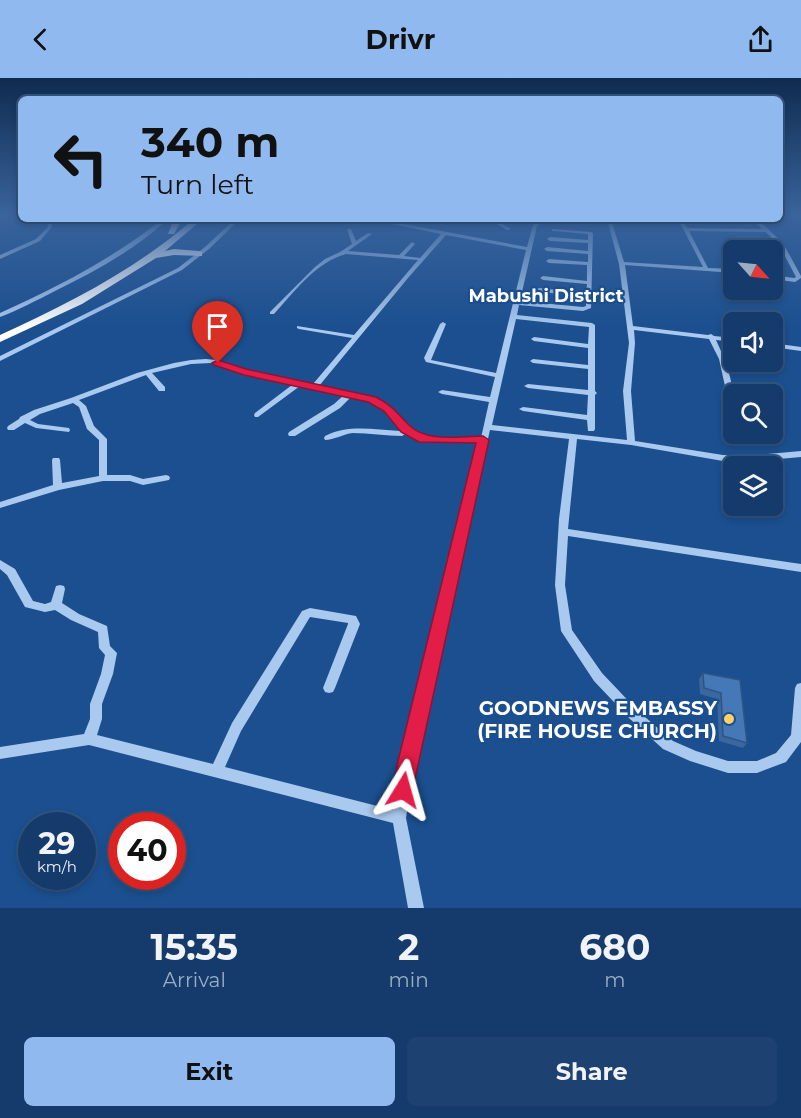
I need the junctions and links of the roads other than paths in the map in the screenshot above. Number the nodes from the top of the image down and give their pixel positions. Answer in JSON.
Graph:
{"nodes":[{"id":1,"x":122,"y":252,"type":"edge"},
{"id":2,"x":140,"y":252,"type":"edge"},
{"id":3,"x":152,"y":252,"type":"edge"},
{"id":4,"x":194,"y":252,"type":"edge"},
{"id":5,"x":343,"y":252,"type":"joint"},
{"id":6,"x":405,"y":252,"type":"edge"},
{"id":7,"x":428,"y":252,"type":"edge"},
{"id":8,"x":527,"y":252,"type":"edge"},
{"id":9,"x":577,"y":252,"type":"edge"},
{"id":10,"x":618,"y":252,"type":"edge"},
{"id":11,"x":698,"y":252,"type":"edge"},
{"id":12,"x":785,"y":252,"type":"edge"},
{"id":13,"x":201,"y":253,"type":"junction"},
{"id":14,"x":591,"y":253,"type":"joint"},
{"id":15,"x":400,"y":257,"type":"junction"},
{"id":16,"x":420,"y":260,"type":"junction"},
{"id":17,"x":549,"y":261,"type":"dead end"},
{"id":18,"x":622,"y":263,"type":"junction"},
{"id":19,"x":590,"y":264,"type":"junction"},
{"id":20,"x":706,"y":267,"type":"junction"},
{"id":21,"x":723,"y":269,"type":"edge"},
{"id":22,"x":118,"y":278,"type":"junction"},
{"id":23,"x":543,"y":278,"type":"dead end"},
{"id":24,"x":783,"y":279,"type":"edge"},
{"id":25,"x":800,"y":281,"type":"edge"},
{"id":26,"x":589,"y":283,"type":"junction"},
{"id":27,"x":539,"y":290,"type":"dead end"},
{"id":28,"x":589,"y":295,"type":"junction"},
{"id":29,"x":517,"y":303,"type":"junction"},
{"id":30,"x":272,"y":313,"type":"dead end"},
{"id":31,"x":0,"y":315,"type":"edge"},
{"id":32,"x":592,"y":315,"type":"dead end"},
{"id":33,"x":514,"y":317,"type":"junction"},
{"id":34,"x":443,"y":324,"type":"dead end"},
{"id":35,"x":592,"y":325,"type":"junction"},
{"id":36,"x":299,"y":327,"type":"dead end"},
{"id":37,"x":0,"y":328,"type":"edge"},
{"id":38,"x":630,"y":328,"type":"junction"},
{"id":39,"x":711,"y":336,"type":"junction"},
{"id":40,"x":357,"y":337,"type":"junction"},
{"id":41,"x":723,"y":338,"type":"edge"},
{"id":42,"x":0,"y":339,"type":"edge"},
{"id":43,"x":534,"y":339,"type":"dead end"},
{"id":44,"x":592,"y":346,"type":"junction"},
{"id":45,"x":783,"y":347,"type":"edge"},
{"id":46,"x":801,"y":349,"type":"edge"},
{"id":47,"x":0,"y":359,"type":"edge"},
{"id":48,"x":533,"y":361,"type":"dead end"},
{"id":49,"x":592,"y":367,"type":"junction"},
{"id":50,"x":149,"y":374,"type":"junction"},
{"id":51,"x":499,"y":376,"type":"junction"},
{"id":52,"x":298,"y":384,"type":"junction"},
{"id":53,"x":728,"y":384,"type":"edge"},
{"id":54,"x":528,"y":386,"type":"dead end"},
{"id":55,"x":315,"y":387,"type":"junction"},
{"id":56,"x":162,"y":389,"type":"dead end"},
{"id":57,"x":442,"y":392,"type":"dead end"},
{"id":58,"x":592,"y":393,"type":"junction"},
{"id":59,"x":348,"y":394,"type":"junction"},
{"id":60,"x":74,"y":400,"type":"junction"},
{"id":61,"x":493,"y":400,"type":"junction"},
{"id":62,"x":523,"y":409,"type":"dead end"},
{"id":63,"x":258,"y":415,"type":"dead end"},
{"id":64,"x":591,"y":418,"type":"junction"},
{"id":65,"x":23,"y":419,"type":"junction"},
{"id":66,"x":11,"y":428,"type":"dead end"},
{"id":67,"x":406,"y":429,"type":"junction"},
{"id":68,"x":591,"y":429,"type":"dead end"},
{"id":69,"x":66,"y":430,"type":"dead end"},
{"id":70,"x":484,"y":433,"type":"junction"},
{"id":71,"x":292,"y":434,"type":"dead end"},
{"id":72,"x":328,"y":438,"type":"dead end"},
{"id":73,"x":573,"y":438,"type":"junction"},
{"id":74,"x":631,"y":443,"type":"junction"},
{"id":75,"x":801,"y":454,"type":"edge"},
{"id":76,"x":56,"y":460,"type":"dead end"},
{"id":77,"x":103,"y":478,"type":"junction"},
{"id":78,"x":166,"y":478,"type":"dead end"},
{"id":79,"x":58,"y":487,"type":"junction"},
{"id":80,"x":0,"y":505,"type":"edge"},
{"id":81,"x":563,"y":532,"type":"junction"},
{"id":82,"x":0,"y":564,"type":"edge"},
{"id":83,"x":801,"y":568,"type":"edge"},
{"id":84,"x":60,"y":589,"type":"dead end"},
{"id":85,"x":56,"y":604,"type":"junction"},
{"id":86,"x":328,"y":688,"type":"dead end"},
{"id":87,"x":801,"y":688,"type":"edge"},
{"id":88,"x":89,"y":739,"type":"junction"},
{"id":89,"x":799,"y":739,"type":"edge"},
{"id":90,"x":0,"y":753,"type":"edge"},
{"id":91,"x":217,"y":771,"type":"junction"},
{"id":92,"x":399,"y":818,"type":"junction"},
{"id":93,"x":416,"y":908,"type":"edge"}],
"edges":[{"from":1,"to":31,"type":"street"},
{"from":2,"to":37,"type":"highway"},
{"from":3,"to":22,"type":"highway"},
{"from":4,"to":13,"type":"highway"},
{"from":5,"to":15,"type":"street"},
{"from":5,"to":30,"type":"street"},
{"from":6,"to":15,"type":"street"},
{"from":7,"to":16,"type":"street"},
{"from":8,"to":29,"type":"street"},
{"from":9,"to":14,"type":"street"},
{"from":10,"to":18,"type":"street"},
{"from":11,"to":20,"type":"street"},
{"from":12,"to":25,"type":"street"},
{"from":13,"to":22,"type":"highway"},
{"from":13,"to":47,"type":"street"},
{"from":14,"to":19,"type":"street"},
{"from":15,"to":16,"type":"street"},
{"from":16,"to":40,"type":"street"},
{"from":17,"to":19,"type":"street"},
{"from":18,"to":20,"type":"street"},
{"from":18,"to":38,"type":"street"},
{"from":19,"to":26,"type":"street"},
{"from":20,"to":21,"type":"street"},
{"from":22,"to":42,"type":"highway"},
{"from":23,"to":26,"type":"street"},
{"from":24,"to":25,"type":"street"},
{"from":26,"to":28,"type":"street"},
{"from":27,"to":28,"type":"street"},
{"from":28,"to":29,"type":"street"},
{"from":29,"to":33,"type":"street"},
{"from":32,"to":35,"type":"street"},
{"from":33,"to":35,"type":"street"},
{"from":33,"to":51,"type":"street"},
{"from":34,"to":51,"type":"street"},
{"from":35,"to":44,"type":"street"},
{"from":36,"to":40,"type":"street"},
{"from":38,"to":39,"type":"street"},
{"from":38,"to":74,"type":"street"},
{"from":39,"to":41,"type":"street"},
{"from":39,"to":53,"type":"street"},
{"from":40,"to":55,"type":"street"},
{"from":43,"to":44,"type":"street"},
{"from":44,"to":49,"type":"street"},
{"from":45,"to":46,"type":"street"},
{"from":48,"to":49,"type":"street"},
{"from":49,"to":58,"type":"street"},
{"from":50,"to":52,"type":"street"},
{"from":50,"to":56,"type":"street"},
{"from":50,"to":60,"type":"street"},
{"from":51,"to":61,"type":"street"},
{"from":52,"to":55,"type":"street"},
{"from":52,"to":63,"type":"street"},
{"from":54,"to":58,"type":"street"},
{"from":55,"to":59,"type":"street"},
{"from":57,"to":61,"type":"street"},
{"from":58,"to":64,"type":"street"},
{"from":59,"to":67,"type":"street"},
{"from":59,"to":71,"type":"street"},
{"from":60,"to":65,"type":"street"},
{"from":60,"to":77,"type":"street"},
{"from":61,"to":70,"type":"street"},
{"from":62,"to":64,"type":"street"},
{"from":64,"to":68,"type":"street"},
{"from":65,"to":66,"type":"street"},
{"from":65,"to":69,"type":"street"},
{"from":67,"to":70,"type":"street"},
{"from":67,"to":72,"type":"street"},
{"from":70,"to":73,"type":"street"},
{"from":70,"to":92,"type":"street"},
{"from":73,"to":74,"type":"street"},
{"from":73,"to":81,"type":"street"},
{"from":74,"to":75,"type":"street"},
{"from":76,"to":79,"type":"street"},
{"from":77,"to":78,"type":"street"},
{"from":77,"to":79,"type":"street"},
{"from":79,"to":80,"type":"street"},
{"from":81,"to":83,"type":"street"},
{"from":81,"to":89,"type":"street"},
{"from":82,"to":85,"type":"street"},
{"from":84,"to":85,"type":"street"},
{"from":85,"to":88,"type":"street"},
{"from":86,"to":91,"type":"street"},
{"from":87,"to":89,"type":"street"},
{"from":88,"to":90,"type":"street"},
{"from":88,"to":91,"type":"street"},
{"from":91,"to":92,"type":"street"},
{"from":92,"to":93,"type":"street"}]}
